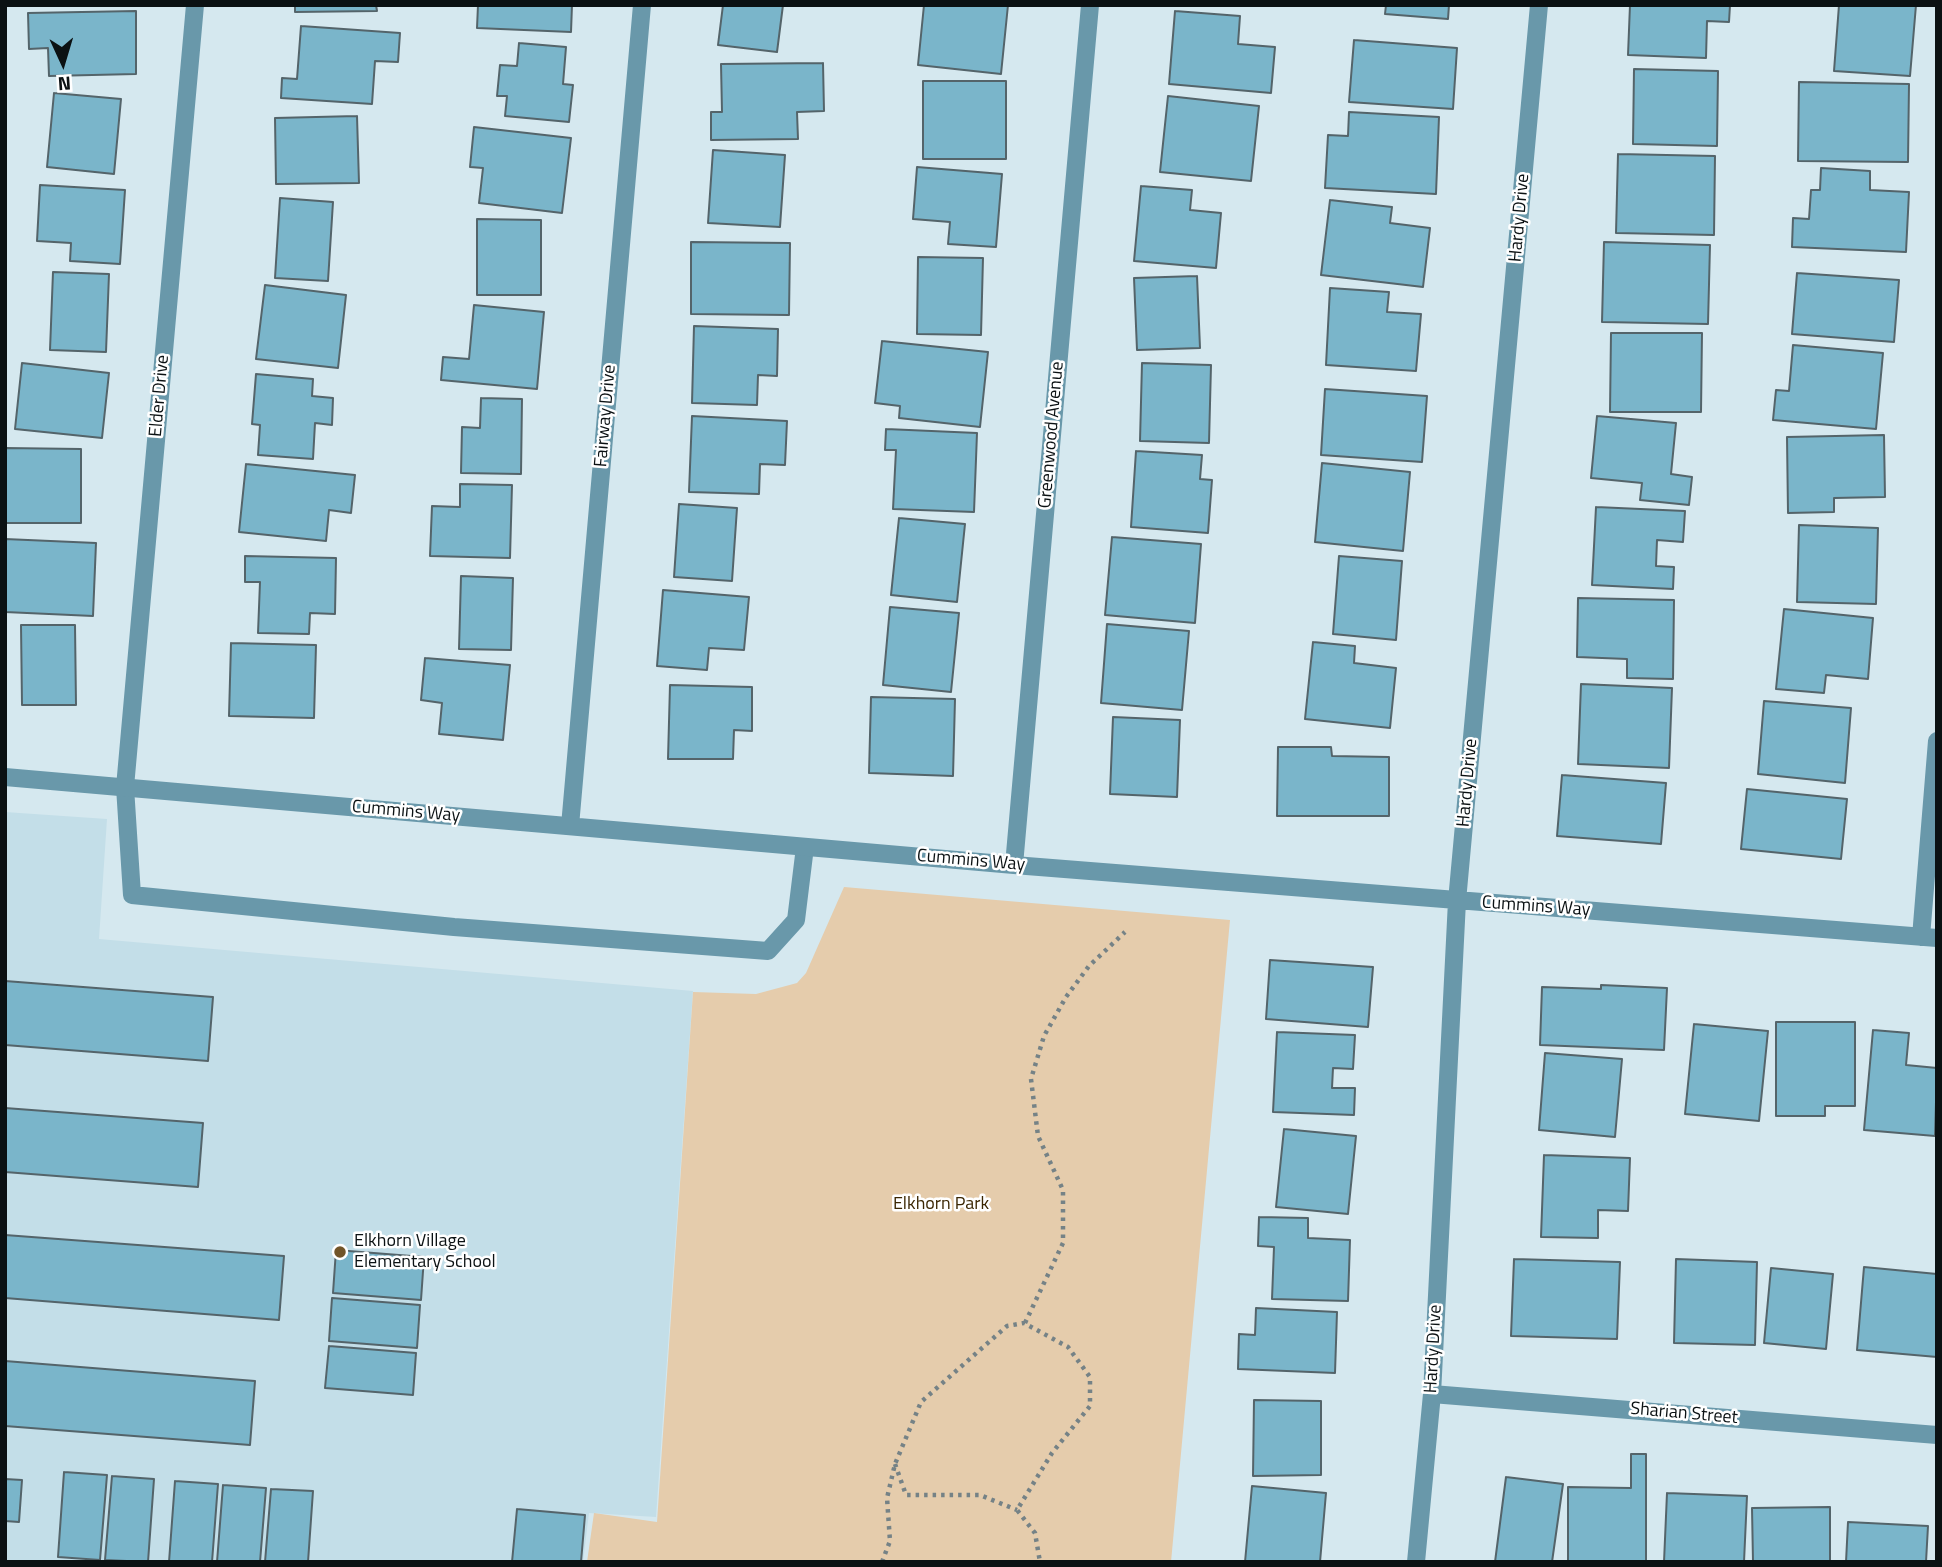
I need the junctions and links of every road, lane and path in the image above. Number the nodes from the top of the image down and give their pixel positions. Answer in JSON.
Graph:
{"nodes":[{"id":1,"x":195,"y":5,"type":"edge"},
{"id":2,"x":642,"y":5,"type":"edge"},
{"id":3,"x":1090,"y":5,"type":"edge"},
{"id":4,"x":1539,"y":5,"type":"edge"},
{"id":5,"x":1937,"y":741,"type":"edge"},
{"id":6,"x":5,"y":778,"type":"edge"},
{"id":7,"x":125,"y":787,"type":"junction"},
{"id":8,"x":570,"y":826,"type":"junction"},
{"id":9,"x":805,"y":847,"type":"junction"},
{"id":10,"x":1014,"y":865,"type":"junction"},
{"id":11,"x":1457,"y":901,"type":"junction"},
{"id":12,"x":1125,"y":932,"type":"dead end"},
{"id":13,"x":1929,"y":937,"type":"edge"},
{"id":14,"x":1024,"y":1323,"type":"junction"},
{"id":15,"x":1432,"y":1394,"type":"junction"},
{"id":16,"x":1937,"y":1435,"type":"edge"},
{"id":17,"x":895,"y":1464,"type":"junction"},
{"id":18,"x":1017,"y":1510,"type":"junction"},
{"id":19,"x":882,"y":1562,"type":"edge"},
{"id":20,"x":1040,"y":1562,"type":"edge"},
{"id":21,"x":1416,"y":1562,"type":"edge"}],
"edges":[{"from":1,"to":7,"type":"street","name":"Elder Drive"},
{"from":2,"to":8,"type":"street","name":"Fairway Drive"},
{"from":3,"to":10,"type":"street","name":"Greenwood Avenue"},
{"from":4,"to":11,"type":"street","name":"Hardy Drive"},
{"from":5,"to":13,"type":"street"},
{"from":6,"to":7,"type":"street","name":"Cummins Way"},
{"from":7,"to":8,"type":"street","name":"Cummins Way"},
{"from":7,"to":9,"type":"street","name":"Elder Drive"},
{"from":8,"to":9,"type":"street","name":"Cummins Way"},
{"from":9,"to":10,"type":"street","name":"Cummins Way"},
{"from":10,"to":11,"type":"street","name":"Cummins Way"},
{"from":11,"to":13,"type":"street","name":"Cummins Way"},
{"from":11,"to":15,"type":"street","name":"Hardy Drive"},
{"from":12,"to":14,"type":"path"},
{"from":14,"to":17,"type":"path"},
{"from":14,"to":18,"type":"path"},
{"from":15,"to":16,"type":"street","name":"Sharian Street"},
{"from":15,"to":21,"type":"street","name":"Hardy Drive"},
{"from":17,"to":18,"type":"path"},
{"from":17,"to":19,"type":"path"},
{"from":18,"to":20,"type":"path"}]}
